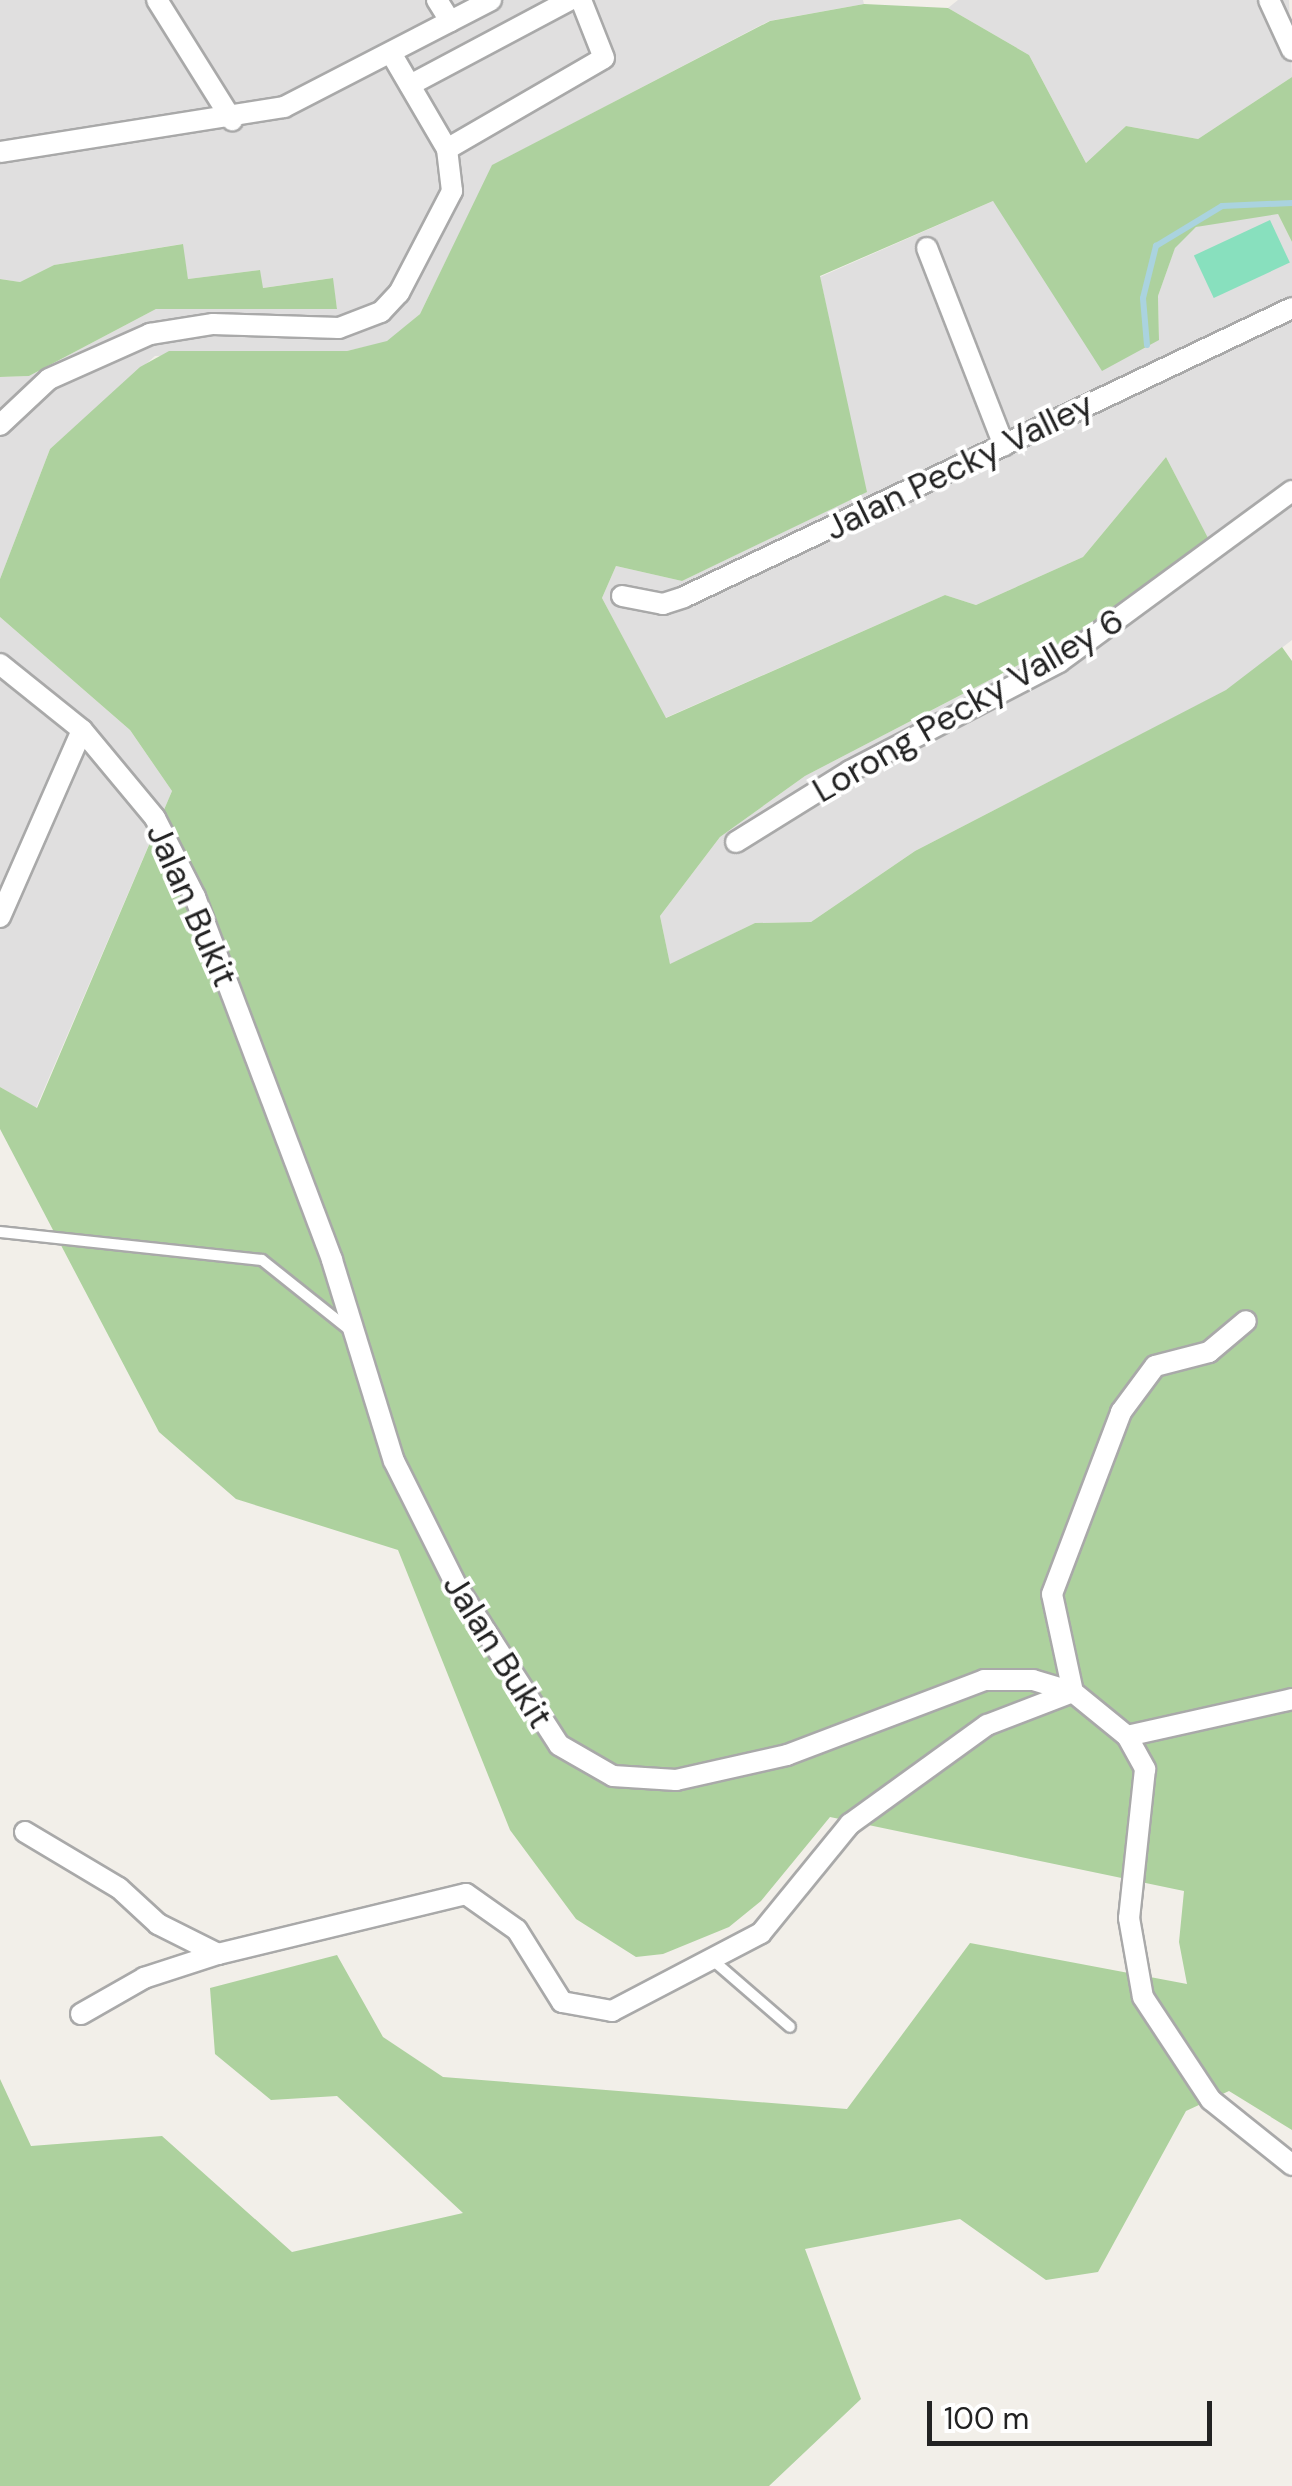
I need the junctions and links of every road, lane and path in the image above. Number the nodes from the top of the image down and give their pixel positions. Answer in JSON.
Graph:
{"nodes":[{"id":1,"x":158,"y":0,"type":"edge"},
{"id":2,"x":436,"y":0,"type":"edge"},
{"id":3,"x":491,"y":0,"type":"edge"},
{"id":4,"x":570,"y":0,"type":"edge"},
{"id":5,"x":581,"y":0,"type":"edge"},
{"id":6,"x":1269,"y":0,"type":"edge"},
{"id":7,"x":450,"y":22,"type":"junction"},
{"id":8,"x":1292,"y":50,"type":"edge"},
{"id":9,"x":390,"y":53,"type":"junction"},
{"id":10,"x":410,"y":86,"type":"junction"},
{"id":11,"x":232,"y":120,"type":"junction"},
{"id":12,"x":448,"y":149,"type":"junction"},
{"id":13,"x":0,"y":152,"type":"edge"},
{"id":14,"x":927,"y":248,"type":"dead end"},
{"id":15,"x":1292,"y":308,"type":"edge"},
{"id":16,"x":10,"y":400,"type":"edge"},
{"id":17,"x":0,"y":425,"type":"edge"},
{"id":18,"x":1004,"y":446,"type":"junction"},
{"id":19,"x":1292,"y":491,"type":"edge"},
{"id":20,"x":622,"y":596,"type":"dead end"},
{"id":21,"x":0,"y":664,"type":"edge"},
{"id":22,"x":82,"y":730,"type":"junction"},
{"id":23,"x":736,"y":842,"type":"dead end"},
{"id":24,"x":0,"y":917,"type":"edge"},
{"id":25,"x":0,"y":1232,"type":"edge"},
{"id":26,"x":1246,"y":1321,"type":"dead end"},
{"id":27,"x":352,"y":1332,"type":"junction"},
{"id":28,"x":1073,"y":1692,"type":"junction"},
{"id":29,"x":1292,"y":1699,"type":"edge"},
{"id":30,"x":1128,"y":1736,"type":"junction"},
{"id":31,"x":25,"y":1832,"type":"dead end"},
{"id":32,"x":218,"y":1954,"type":"junction"},
{"id":33,"x":715,"y":1962,"type":"junction"},
{"id":34,"x":81,"y":2014,"type":"dead end"},
{"id":35,"x":790,"y":2026,"type":"dead end"},
{"id":36,"x":1292,"y":2165,"type":"edge"}],
"edges":[{"from":1,"to":11,"type":"street"},
{"from":2,"to":7,"type":"street"},
{"from":3,"to":7,"type":"street"},
{"from":4,"to":10,"type":"street"},
{"from":5,"to":12,"type":"street"},
{"from":6,"to":8,"type":"street"},
{"from":7,"to":9,"type":"street"},
{"from":9,"to":10,"type":"street"},
{"from":9,"to":11,"type":"street"},
{"from":10,"to":12,"type":"street"},
{"from":11,"to":13,"type":"street"},
{"from":12,"to":16,"type":"street"},
{"from":14,"to":18,"type":"street"},
{"from":15,"to":18,"type":"street","name":"Jalan Pecky Valley"},
{"from":16,"to":17,"type":"street"},
{"from":18,"to":20,"type":"street","name":"Jalan Pecky Valley"},
{"from":19,"to":23,"type":"street","name":"Lorong Pecky Valley 6"},
{"from":21,"to":22,"type":"street","name":"Jalan Bukit"},
{"from":22,"to":24,"type":"street"},
{"from":22,"to":27,"type":"street","name":"Jalan Bukit"},
{"from":25,"to":27,"type":"lane"},
{"from":26,"to":28,"type":"street"},
{"from":27,"to":28,"type":"street","name":"Jalan Bukit"},
{"from":28,"to":30,"type":"street","name":"Jalan Bukit"},
{"from":28,"to":33,"type":"street"},
{"from":29,"to":30,"type":"street"},
{"from":30,"to":36,"type":"street"},
{"from":31,"to":32,"type":"street"},
{"from":32,"to":33,"type":"street"},
{"from":32,"to":34,"type":"street"},
{"from":33,"to":35,"type":"lane"}]}
